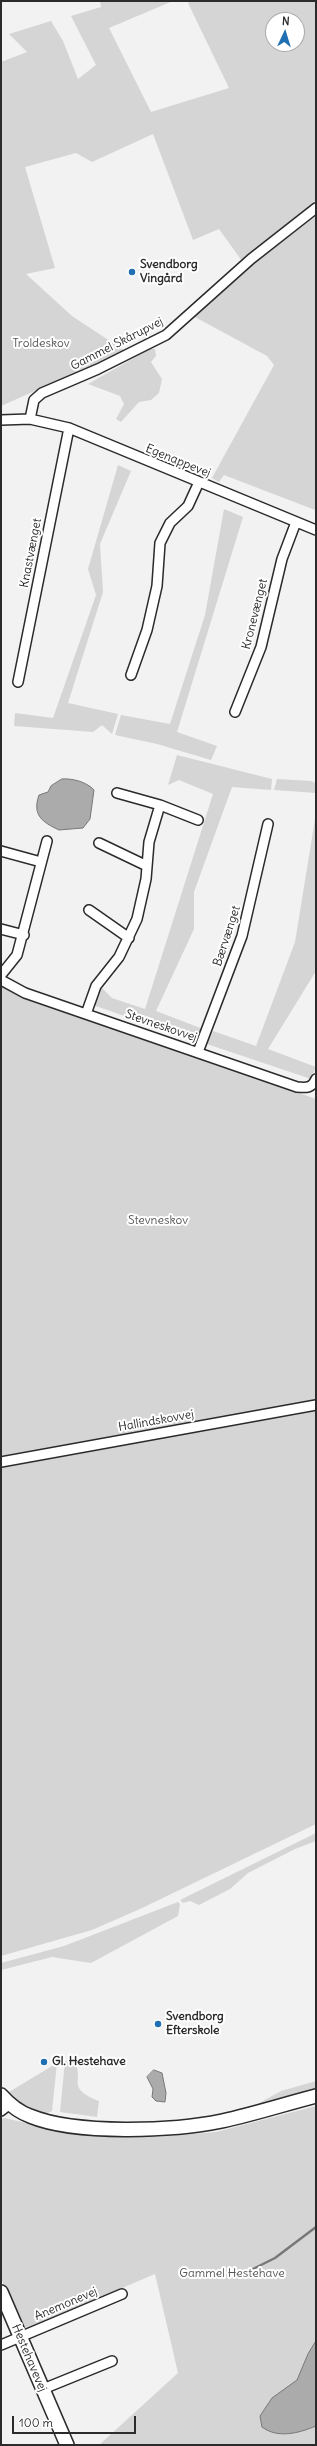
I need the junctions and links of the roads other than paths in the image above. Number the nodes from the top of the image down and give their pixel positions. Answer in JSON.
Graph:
{"nodes":[{"id":1,"x":316,"y":208,"type":"edge"},
{"id":2,"x":1,"y":420,"type":"edge"},
{"id":3,"x":30,"y":420,"type":"junction"},
{"id":4,"x":69,"y":428,"type":"junction"},
{"id":5,"x":199,"y":482,"type":"junction"},
{"id":6,"x":296,"y":522,"type":"junction"},
{"id":7,"x":316,"y":530,"type":"edge"},
{"id":8,"x":131,"y":675,"type":"dead end"},
{"id":9,"x":18,"y":682,"type":"dead end"},
{"id":10,"x":235,"y":712,"type":"dead end"},
{"id":11,"x":117,"y":793,"type":"dead end"},
{"id":12,"x":160,"y":805,"type":"junction"},
{"id":13,"x":198,"y":820,"type":"dead end"},
{"id":14,"x":268,"y":824,"type":"dead end"},
{"id":15,"x":47,"y":841,"type":"dead end"},
{"id":16,"x":99,"y":843,"type":"dead end"},
{"id":17,"x":1,"y":851,"type":"edge"},
{"id":18,"x":41,"y":862,"type":"junction"},
{"id":19,"x":145,"y":865,"type":"junction"},
{"id":20,"x":89,"y":910,"type":"dead end"},
{"id":21,"x":1,"y":929,"type":"edge"},
{"id":22,"x":24,"y":936,"type":"junction"},
{"id":23,"x":129,"y":938,"type":"junction"},
{"id":24,"x":1,"y":975,"type":"edge"},
{"id":25,"x":1,"y":980,"type":"edge"},
{"id":26,"x":86,"y":1014,"type":"junction"},
{"id":27,"x":198,"y":1052,"type":"junction"},
{"id":28,"x":315,"y":1081,"type":"edge"},
{"id":29,"x":316,"y":1405,"type":"edge"},
{"id":30,"x":1,"y":1462,"type":"edge"},
{"id":31,"x":316,"y":2096,"type":"edge"},
{"id":32,"x":4,"y":2103,"type":"edge"},
{"id":33,"x":1,"y":2292,"type":"edge"},
{"id":34,"x":122,"y":2294,"type":"dead end"},
{"id":35,"x":20,"y":2337,"type":"junction"},
{"id":36,"x":1,"y":2345,"type":"edge"},
{"id":37,"x":112,"y":2361,"type":"dead end"},
{"id":38,"x":43,"y":2389,"type":"junction"},
{"id":39,"x":67,"y":2445,"type":"edge"}],
"edges":[{"from":1,"to":3,"type":"street","name":"Gammel Skårupvej"},
{"from":2,"to":3,"type":"street"},
{"from":3,"to":4,"type":"street","name":"Egenappevej"},
{"from":4,"to":5,"type":"street","name":"Egenappevej"},
{"from":4,"to":9,"type":"street","name":"Knastvænget"},
{"from":5,"to":6,"type":"street","name":"Egenappevej"},
{"from":5,"to":8,"type":"street"},
{"from":6,"to":7,"type":"street","name":"Egenappevej"},
{"from":6,"to":10,"type":"street","name":"Kronevænget"},
{"from":11,"to":12,"type":"street"},
{"from":12,"to":13,"type":"street"},
{"from":12,"to":19,"type":"street"},
{"from":14,"to":27,"type":"street","name":"Bærvænget"},
{"from":15,"to":18,"type":"street"},
{"from":16,"to":19,"type":"street"},
{"from":17,"to":18,"type":"street"},
{"from":18,"to":22,"type":"street"},
{"from":19,"to":23,"type":"street"},
{"from":20,"to":23,"type":"street"},
{"from":21,"to":22,"type":"street"},
{"from":22,"to":24,"type":"street"},
{"from":23,"to":26,"type":"street"},
{"from":25,"to":26,"type":"street","name":"Stevneskovvej"},
{"from":26,"to":27,"type":"street","name":"Stevneskovvej"},
{"from":27,"to":28,"type":"street","name":"Stevneskovvej"},
{"from":29,"to":30,"type":"street","name":"Hallindskovvej"},
{"from":31,"to":32,"type":"street"},
{"from":33,"to":35,"type":"street","name":"Hestehavevej"},
{"from":34,"to":35,"type":"street","name":"Anemonevej"},
{"from":35,"to":36,"type":"street","name":"Anemonevej"},
{"from":35,"to":38,"type":"street","name":"Hestehavevej"},
{"from":37,"to":38,"type":"street"},
{"from":38,"to":39,"type":"street","name":"Hestehavevej"}]}
